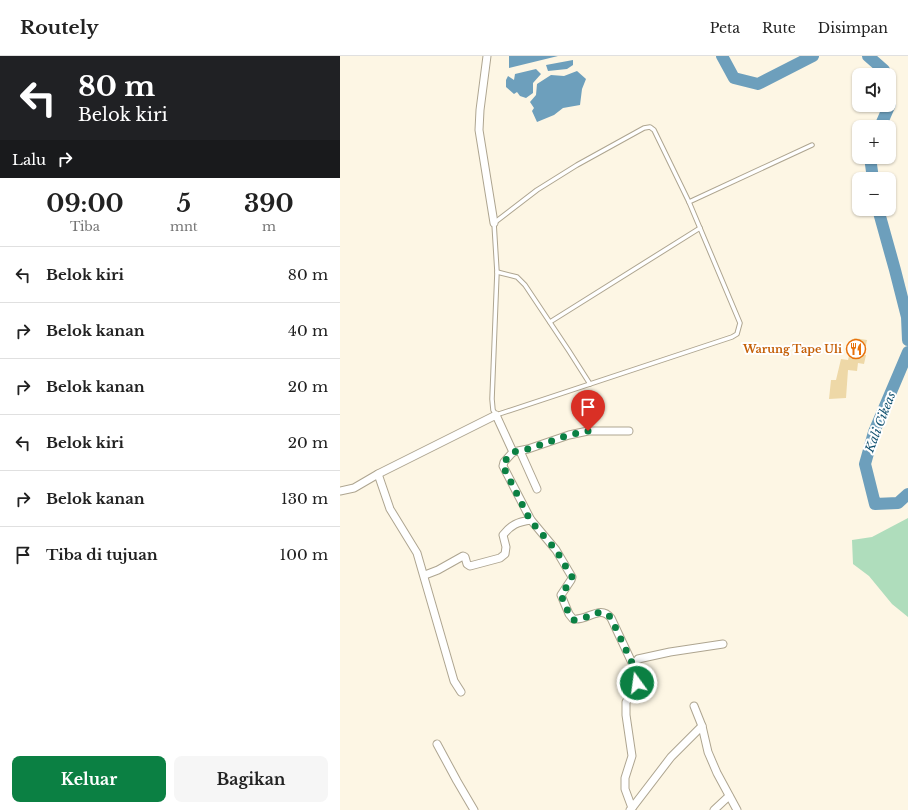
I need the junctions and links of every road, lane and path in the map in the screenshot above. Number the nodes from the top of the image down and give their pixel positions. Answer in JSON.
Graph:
{"nodes":[{"id":1,"x":487,"y":56,"type":"edge"},
{"id":2,"x":812,"y":145,"type":"dead end"},
{"id":3,"x":689,"y":202,"type":"junction"},
{"id":4,"x":494,"y":223,"type":"junction"},
{"id":5,"x":700,"y":228,"type":"junction"},
{"id":6,"x":497,"y":272,"type":"junction"},
{"id":7,"x":550,"y":322,"type":"junction"},
{"id":8,"x":590,"y":384,"type":"junction"},
{"id":9,"x":496,"y":415,"type":"junction"},
{"id":10,"x":629,"y":431,"type":"dead end"},
{"id":11,"x":517,"y":451,"type":"junction"},
{"id":12,"x":378,"y":474,"type":"junction"},
{"id":13,"x":537,"y":490,"type":"dead end"},
{"id":14,"x":340,"y":491,"type":"edge"},
{"id":15,"x":530,"y":520,"type":"junction"},
{"id":16,"x":424,"y":575,"type":"junction"},
{"id":17,"x":723,"y":644,"type":"dead end"},
{"id":18,"x":634,"y":667,"type":"junction"},
{"id":19,"x":461,"y":692,"type":"dead end"},
{"id":20,"x":694,"y":706,"type":"dead end"},
{"id":21,"x":702,"y":726,"type":"junction"},
{"id":22,"x":437,"y":744,"type":"dead end"},
{"id":23,"x":729,"y":796,"type":"junction"},
{"id":24,"x":631,"y":809,"type":"edge"},
{"id":25,"x":474,"y":810,"type":"edge"},
{"id":26,"x":714,"y":810,"type":"edge"},
{"id":27,"x":737,"y":810,"type":"edge"}],
"edges":[{"from":1,"to":4,"type":"street"},
{"from":2,"to":3,"type":"lane"},
{"from":3,"to":4,"type":"lane"},
{"from":3,"to":5,"type":"lane"},
{"from":4,"to":6,"type":"lane"},
{"from":5,"to":7,"type":"lane"},
{"from":5,"to":8,"type":"lane"},
{"from":6,"to":7,"type":"lane"},
{"from":6,"to":9,"type":"lane"},
{"from":7,"to":8,"type":"lane"},
{"from":8,"to":9,"type":"lane"},
{"from":9,"to":11,"type":"street"},
{"from":9,"to":12,"type":"street"},
{"from":10,"to":11,"type":"street"},
{"from":11,"to":13,"type":"street"},
{"from":11,"to":15,"type":"street"},
{"from":12,"to":14,"type":"street"},
{"from":12,"to":16,"type":"street"},
{"from":15,"to":16,"type":"street"},
{"from":15,"to":18,"type":"street"},
{"from":16,"to":19,"type":"street"},
{"from":17,"to":18,"type":"street"},
{"from":18,"to":24,"type":"street"},
{"from":20,"to":21,"type":"street"},
{"from":21,"to":23,"type":"street"},
{"from":21,"to":24,"type":"street"},
{"from":22,"to":25,"type":"street"},
{"from":23,"to":26,"type":"street"},
{"from":23,"to":27,"type":"street"}]}
